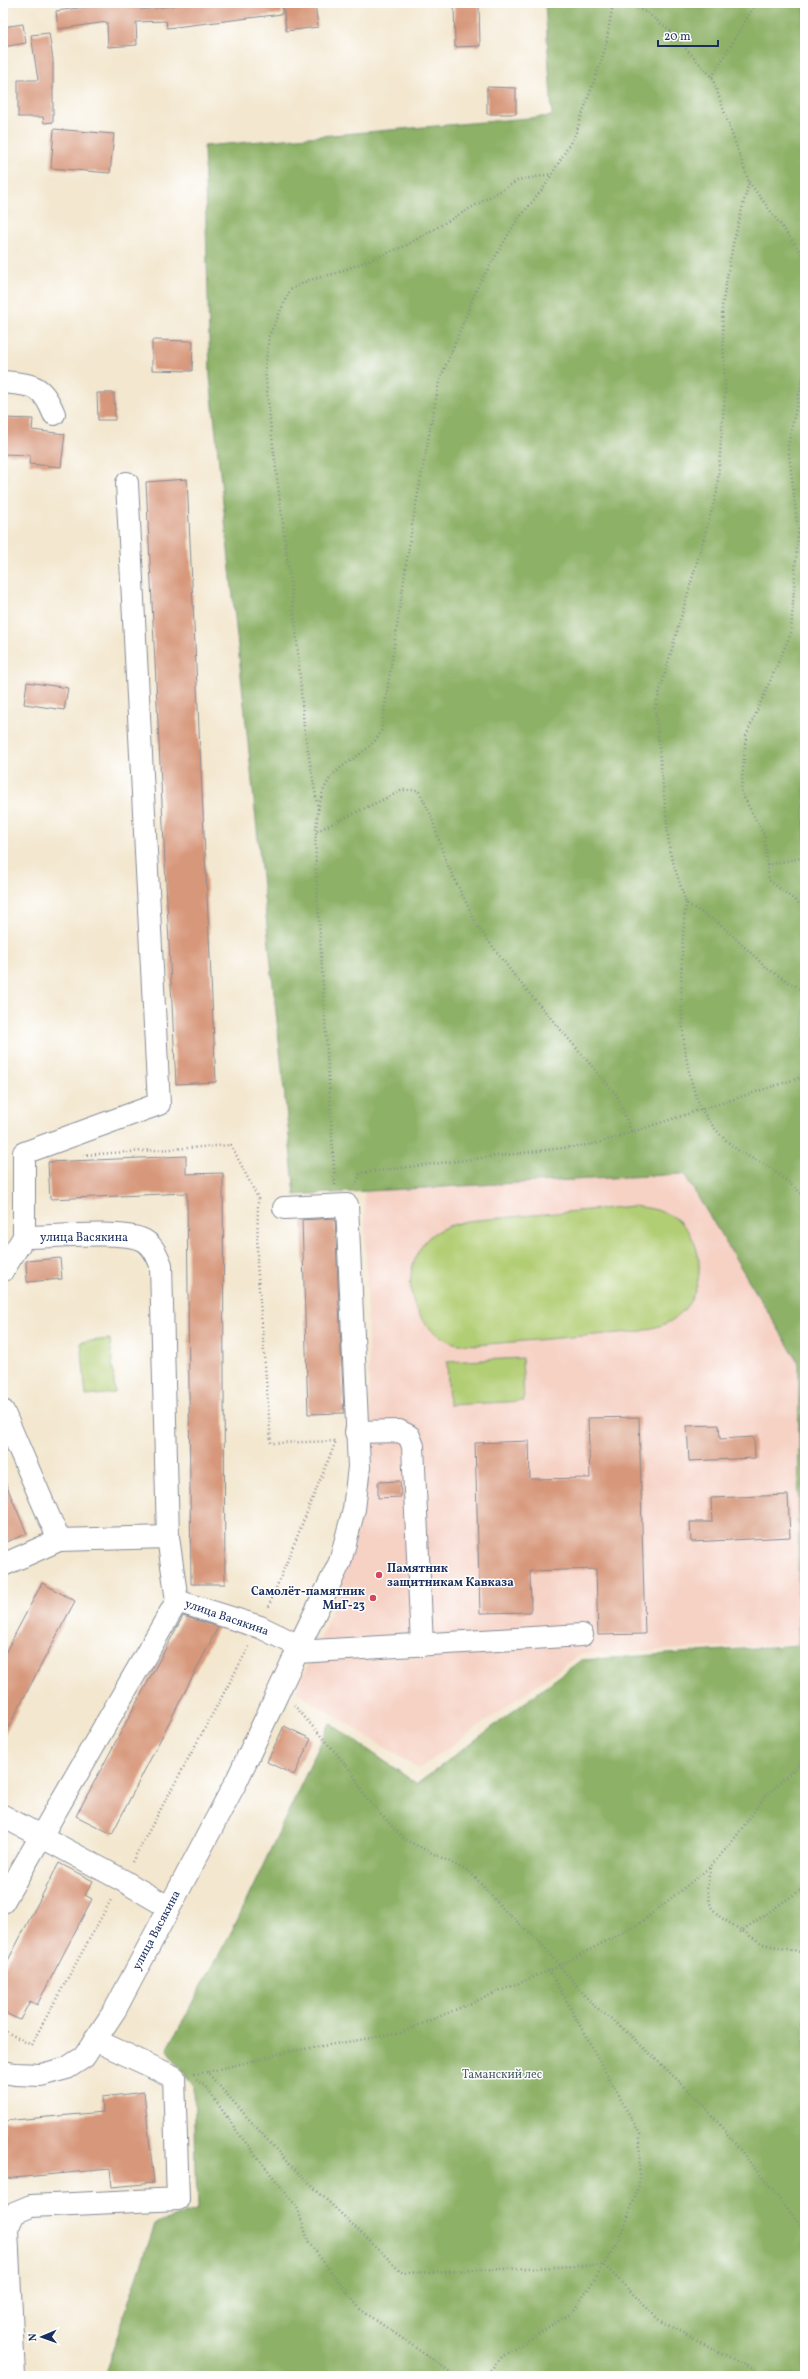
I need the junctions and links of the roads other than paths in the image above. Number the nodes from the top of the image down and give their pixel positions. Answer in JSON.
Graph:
{"nodes":[{"id":1,"x":3,"y":382,"type":"edge"},
{"id":2,"x":54,"y":414,"type":"dead end"},
{"id":3,"x":127,"y":483,"type":"dead end"},
{"id":4,"x":284,"y":1208,"type":"dead end"},
{"id":5,"x":24,"y":1237,"type":"junction"},
{"id":6,"x":3,"y":1270,"type":"edge"},
{"id":7,"x":3,"y":1410,"type":"edge"},
{"id":8,"x":356,"y":1432,"type":"junction"},
{"id":9,"x":168,"y":1537,"type":"junction"},
{"id":10,"x":59,"y":1540,"type":"junction"},
{"id":11,"x":3,"y":1565,"type":"edge"},
{"id":12,"x":177,"y":1600,"type":"junction"},
{"id":13,"x":582,"y":1635,"type":"dead end"},
{"id":14,"x":422,"y":1645,"type":"junction"},
{"id":15,"x":298,"y":1649,"type":"junction"},
{"id":16,"x":3,"y":1816,"type":"edge"},
{"id":17,"x":40,"y":1835,"type":"junction"},
{"id":18,"x":3,"y":1902,"type":"edge"},
{"id":19,"x":168,"y":1908,"type":"junction"},
{"id":20,"x":95,"y":2040,"type":"junction"},
{"id":21,"x":3,"y":2072,"type":"edge"},
{"id":22,"x":14,"y":2376,"type":"edge"}],
"edges":[{"from":1,"to":2,"type":"street"},
{"from":3,"to":5,"type":"street"},
{"from":4,"to":8,"type":"street"},
{"from":5,"to":6,"type":"street","name":"улица Васякина"},
{"from":5,"to":9,"type":"street","name":"улица Васякина"},
{"from":7,"to":10,"type":"street"},
{"from":8,"to":14,"type":"street"},
{"from":8,"to":15,"type":"street"},
{"from":9,"to":10,"type":"street"},
{"from":9,"to":12,"type":"street","name":"улица Васякина"},
{"from":10,"to":11,"type":"street"},
{"from":12,"to":15,"type":"street","name":"улица Васякина"},
{"from":12,"to":17,"type":"street"},
{"from":13,"to":14,"type":"street"},
{"from":14,"to":15,"type":"street"},
{"from":15,"to":19,"type":"street","name":"улица Васякина"},
{"from":16,"to":17,"type":"street"},
{"from":17,"to":18,"type":"street"},
{"from":17,"to":19,"type":"street"},
{"from":19,"to":20,"type":"street","name":"улица Васякина"},
{"from":20,"to":21,"type":"street","name":"улица Васякина"},
{"from":20,"to":22,"type":"street"}]}
